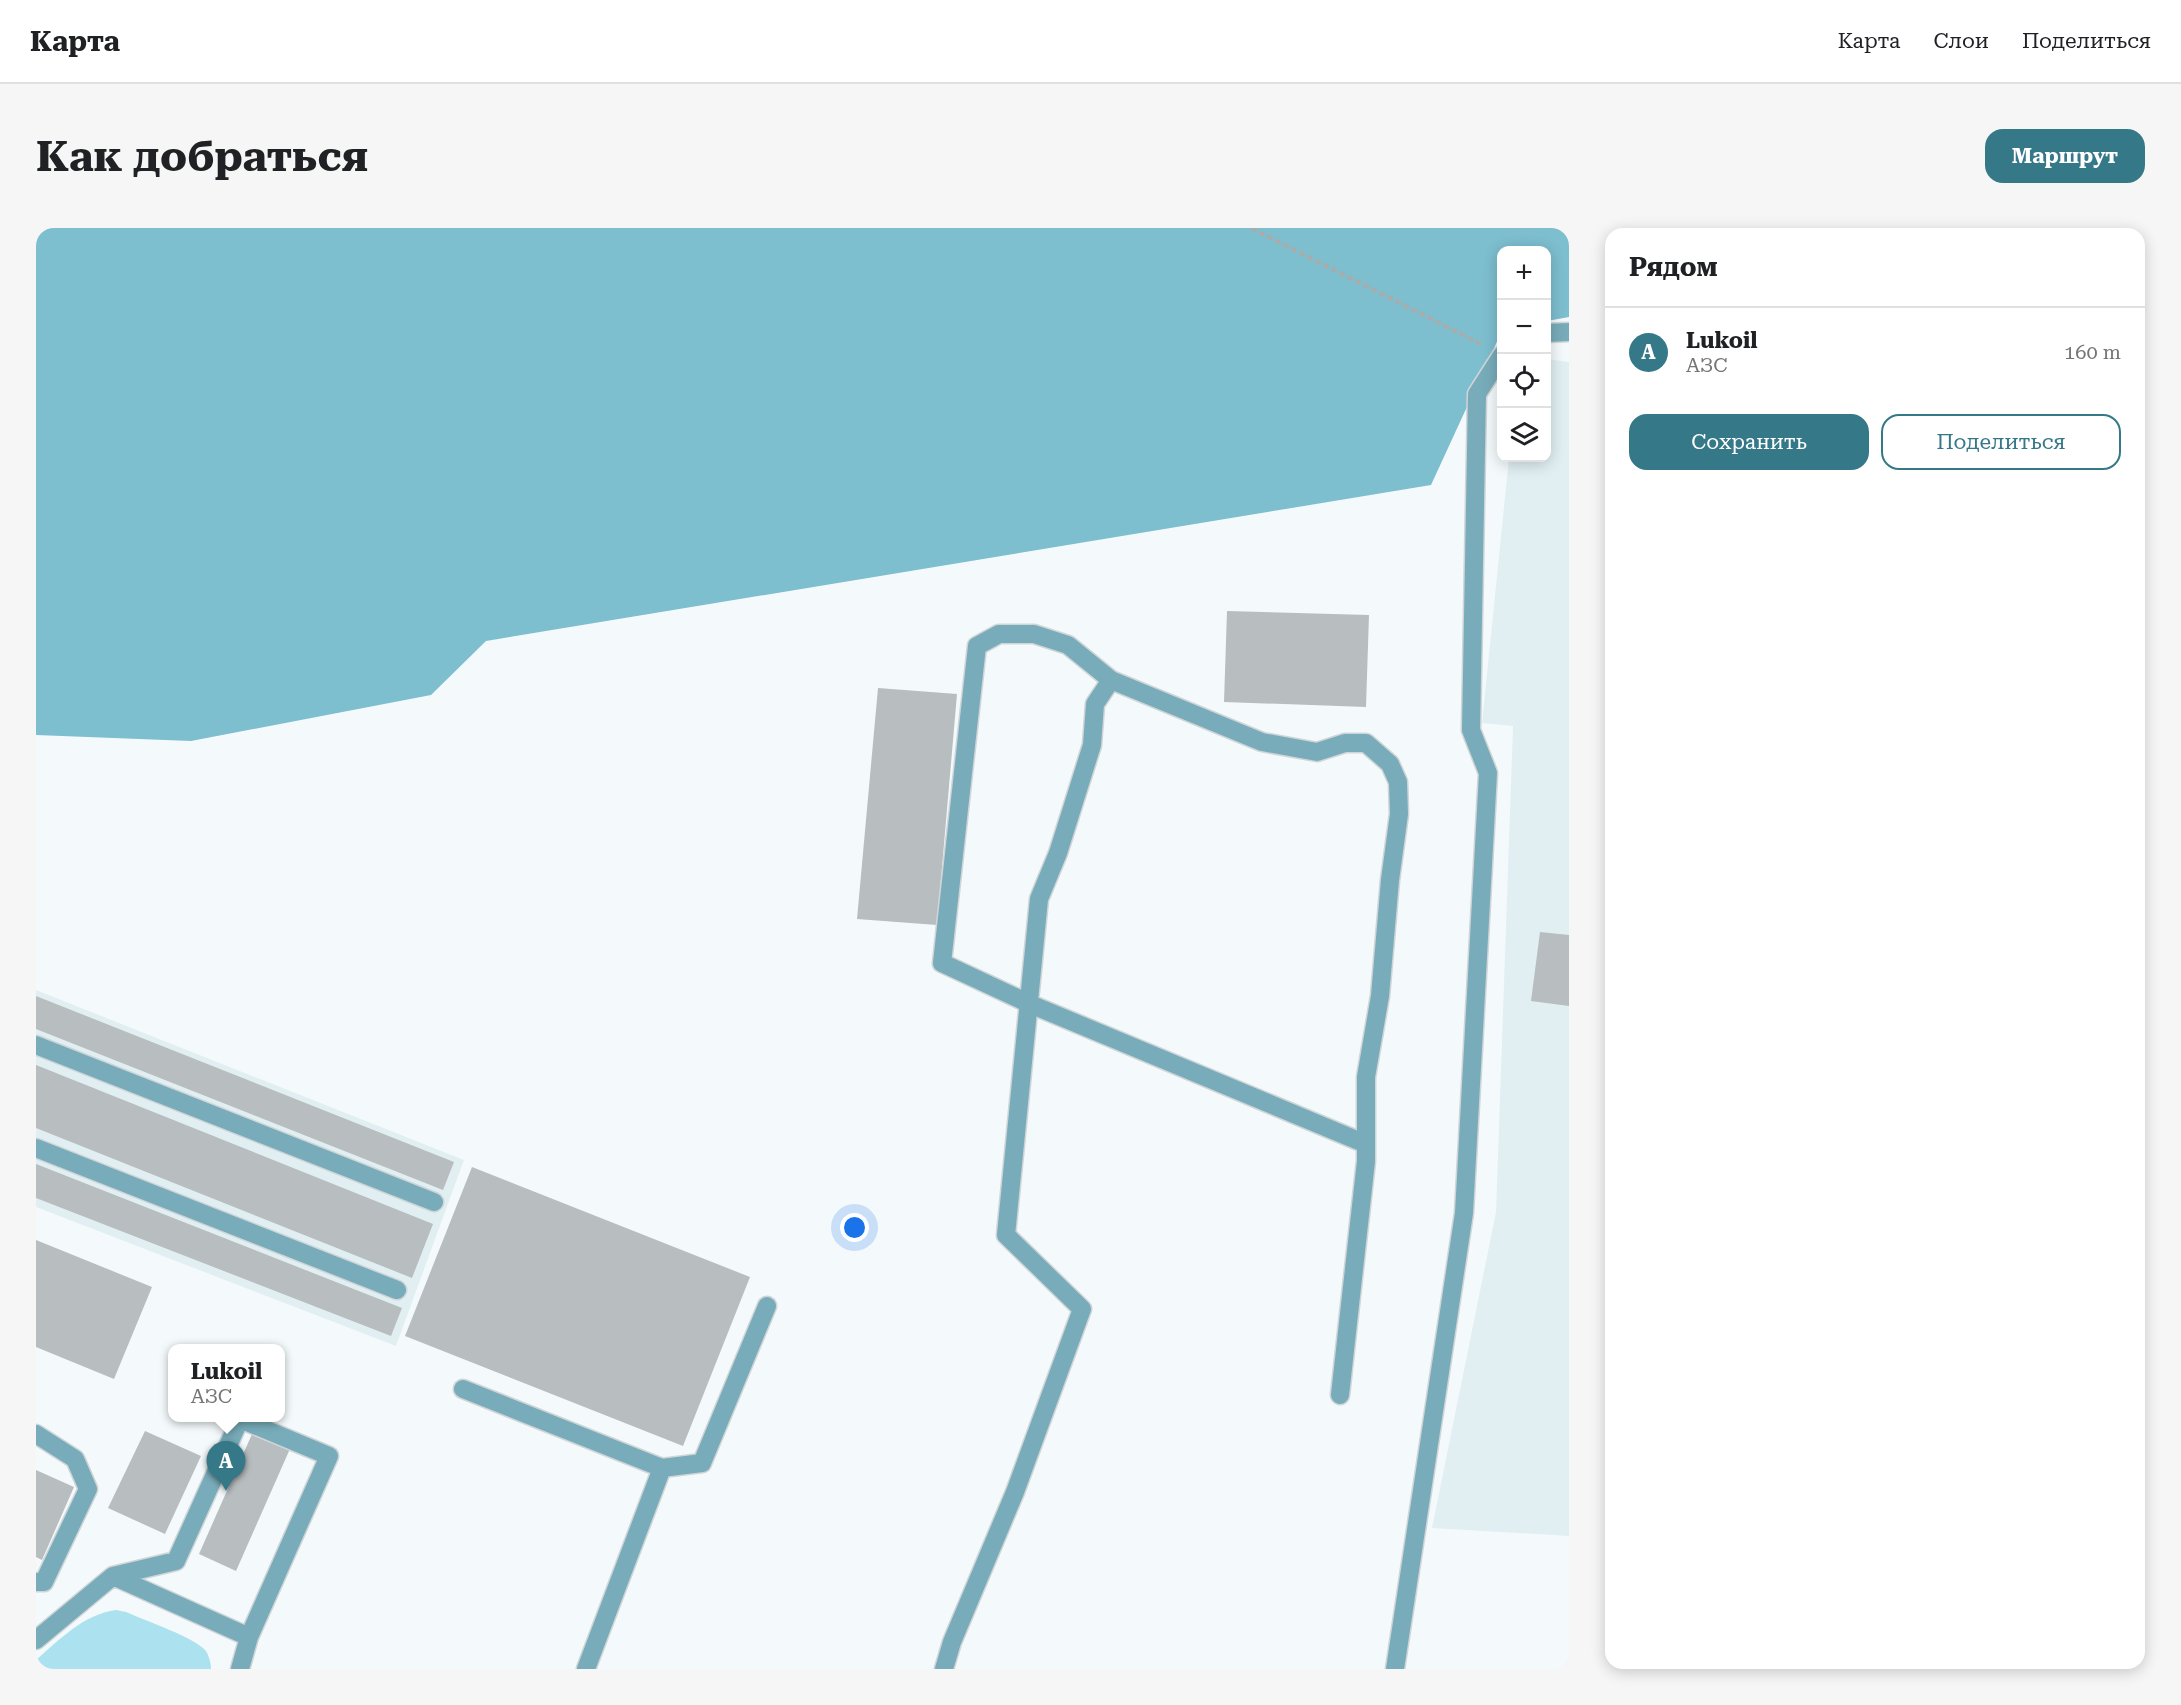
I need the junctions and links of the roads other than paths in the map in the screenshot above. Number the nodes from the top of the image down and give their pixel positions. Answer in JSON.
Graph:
{"nodes":[{"id":1,"x":1569,"y":332,"type":"edge"},
{"id":2,"x":1551,"y":333,"type":"edge"},
{"id":3,"x":1496,"y":352,"type":"edge"},
{"id":4,"x":1111,"y":680,"type":"junction"},
{"id":5,"x":1030,"y":1004,"type":"junction"},
{"id":6,"x":36,"y":1045,"type":"edge"},
{"id":7,"x":1366,"y":1144,"type":"junction"},
{"id":8,"x":36,"y":1148,"type":"edge"},
{"id":9,"x":434,"y":1202,"type":"dead end"},
{"id":10,"x":397,"y":1290,"type":"dead end"},
{"id":11,"x":767,"y":1306,"type":"dead end"},
{"id":12,"x":463,"y":1389,"type":"dead end"},
{"id":13,"x":1340,"y":1395,"type":"dead end"},
{"id":14,"x":239,"y":1422,"type":"edge"},
{"id":15,"x":247,"y":1422,"type":"edge"},
{"id":16,"x":36,"y":1434,"type":"edge"},
{"id":17,"x":662,"y":1468,"type":"junction"},
{"id":18,"x":113,"y":1576,"type":"junction"},
{"id":19,"x":36,"y":1582,"type":"edge"},
{"id":20,"x":249,"y":1637,"type":"junction"},
{"id":21,"x":36,"y":1640,"type":"edge"},
{"id":22,"x":240,"y":1669,"type":"edge"},
{"id":23,"x":586,"y":1669,"type":"edge"},
{"id":24,"x":944,"y":1669,"type":"edge"},
{"id":25,"x":1395,"y":1669,"type":"edge"}],
"edges":[{"from":1,"to":2,"type":"lane"},
{"from":3,"to":25,"type":"lane"},
{"from":4,"to":5,"type":"lane"},
{"from":4,"to":5,"type":"lane"},
{"from":4,"to":7,"type":"lane"},
{"from":5,"to":7,"type":"lane"},
{"from":5,"to":24,"type":"lane"},
{"from":6,"to":9,"type":"lane"},
{"from":7,"to":13,"type":"lane"},
{"from":8,"to":10,"type":"lane"},
{"from":11,"to":17,"type":"lane"},
{"from":12,"to":17,"type":"lane"},
{"from":14,"to":18,"type":"lane"},
{"from":15,"to":20,"type":"lane"},
{"from":16,"to":19,"type":"lane"},
{"from":17,"to":23,"type":"lane"},
{"from":18,"to":20,"type":"lane"},
{"from":18,"to":21,"type":"lane"},
{"from":20,"to":22,"type":"lane"}]}
